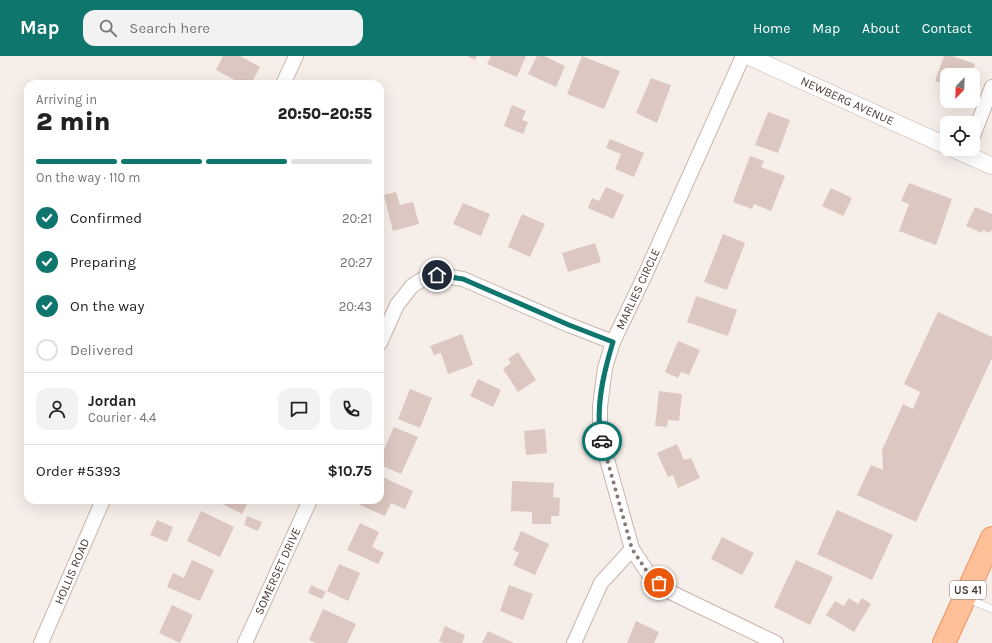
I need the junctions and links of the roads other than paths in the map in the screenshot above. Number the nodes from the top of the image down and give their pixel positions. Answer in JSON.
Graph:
{"nodes":[{"id":1,"x":296,"y":56,"type":"edge"},
{"id":2,"x":743,"y":56,"type":"edge"},
{"id":3,"x":748,"y":56,"type":"edge"},
{"id":4,"x":286,"y":80,"type":"edge"},
{"id":5,"x":992,"y":87,"type":"edge"},
{"id":6,"x":980,"y":118,"type":"edge"},
{"id":7,"x":940,"y":143,"type":"edge"},
{"id":8,"x":973,"y":156,"type":"edge"},
{"id":9,"x":992,"y":166,"type":"edge"},
{"id":10,"x":384,"y":334,"type":"edge"},
{"id":11,"x":613,"y":342,"type":"junction"},
{"id":12,"x":101,"y":504,"type":"edge"},
{"id":13,"x":308,"y":504,"type":"edge"},
{"id":14,"x":632,"y":549,"type":"junction"},
{"id":15,"x":989,"y":550,"type":"edge"},
{"id":16,"x":964,"y":598,"type":"junction"},
{"id":17,"x":992,"y":610,"type":"edge"},
{"id":18,"x":41,"y":643,"type":"edge"},
{"id":19,"x":246,"y":643,"type":"edge"},
{"id":20,"x":574,"y":643,"type":"edge"},
{"id":21,"x":776,"y":643,"type":"edge"},
{"id":22,"x":944,"y":643,"type":"edge"}],
"edges":[{"from":1,"to":4,"type":"street"},
{"from":2,"to":11,"type":"street","name":"MARLIES CIRCLE"},
{"from":3,"to":7,"type":"street","name":"NEWBERG AVENUE"},
{"from":5,"to":6,"type":"street"},
{"from":8,"to":9,"type":"street"},
{"from":10,"to":11,"type":"street"},
{"from":11,"to":14,"type":"street","name":"MARLIES CIRCLE"},
{"from":12,"to":18,"type":"street","name":"HOLLIS ROAD"},
{"from":13,"to":19,"type":"street","name":"SOMERSET DRIVE"},
{"from":14,"to":20,"type":"street"},
{"from":14,"to":21,"type":"street","name":"MARLIES CIRCLE"},
{"from":15,"to":16,"type":"main road","number":"US 41"},
{"from":16,"to":17,"type":"lane"},
{"from":16,"to":22,"type":"main road","number":"US 41"}]}
